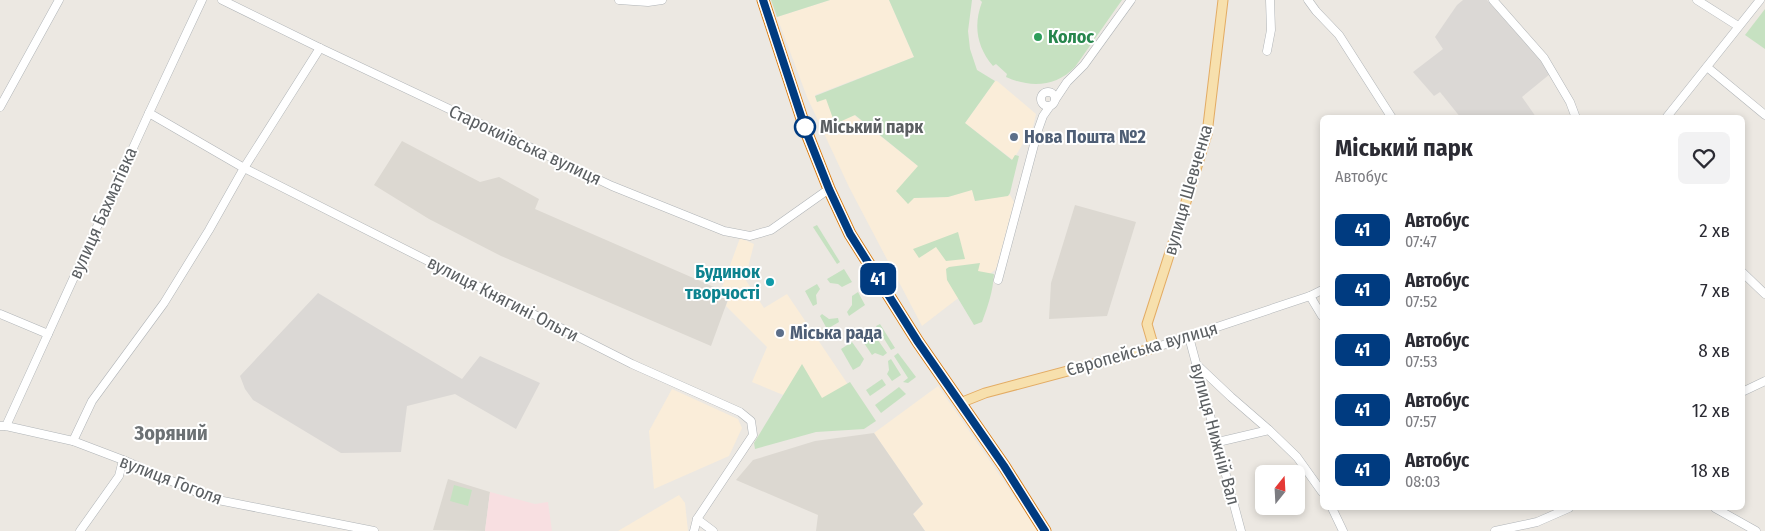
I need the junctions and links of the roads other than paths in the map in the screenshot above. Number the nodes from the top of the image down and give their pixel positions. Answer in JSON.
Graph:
{"nodes":[{"id":1,"x":59,"y":0,"type":"edge"},
{"id":2,"x":202,"y":0,"type":"edge"},
{"id":3,"x":222,"y":0,"type":"edge"},
{"id":4,"x":619,"y":0,"type":"edge"},
{"id":5,"x":662,"y":0,"type":"edge"},
{"id":6,"x":763,"y":0,"type":"edge"},
{"id":7,"x":1131,"y":0,"type":"edge"},
{"id":8,"x":1223,"y":0,"type":"edge"},
{"id":9,"x":1270,"y":0,"type":"edge"},
{"id":10,"x":1308,"y":0,"type":"edge"},
{"id":11,"x":1493,"y":0,"type":"edge"},
{"id":12,"x":1697,"y":0,"type":"edge"},
{"id":13,"x":1760,"y":0,"type":"edge"},
{"id":14,"x":1738,"y":26,"type":"junction"},
{"id":15,"x":320,"y":48,"type":"junction"},
{"id":16,"x":1267,"y":51,"type":"dead end"},
{"id":17,"x":1707,"y":67,"type":"junction"},
{"id":18,"x":1067,"y":82,"type":"junction"},
{"id":19,"x":1048,"y":92,"type":"junction"},
{"id":20,"x":1049,"y":103,"type":"junction"},
{"id":21,"x":0,"y":107,"type":"edge"},
{"id":22,"x":149,"y":113,"type":"junction"},
{"id":23,"x":1390,"y":115,"type":"edge"},
{"id":24,"x":1575,"y":115,"type":"edge"},
{"id":25,"x":1668,"y":115,"type":"edge"},
{"id":26,"x":1765,"y":115,"type":"edge"},
{"id":27,"x":244,"y":168,"type":"junction"},
{"id":28,"x":829,"y":189,"type":"junction"},
{"id":29,"x":1745,"y":275,"type":"edge"},
{"id":30,"x":998,"y":280,"type":"dead end"},
{"id":31,"x":1320,"y":291,"type":"edge"},
{"id":32,"x":1765,"y":294,"type":"edge"},
{"id":33,"x":1310,"y":296,"type":"junction"},
{"id":34,"x":1320,"y":313,"type":"edge"},
{"id":35,"x":0,"y":314,"type":"edge"},
{"id":36,"x":48,"y":334,"type":"junction"},
{"id":37,"x":1189,"y":337,"type":"junction"},
{"id":38,"x":1154,"y":348,"type":"junction"},
{"id":39,"x":1196,"y":363,"type":"junction"},
{"id":40,"x":1765,"y":381,"type":"edge"},
{"id":41,"x":1745,"y":391,"type":"edge"},
{"id":42,"x":960,"y":403,"type":"junction"},
{"id":43,"x":3,"y":426,"type":"edge"},
{"id":44,"x":1269,"y":430,"type":"junction"},
{"id":45,"x":73,"y":441,"type":"junction"},
{"id":46,"x":1218,"y":442,"type":"junction"},
{"id":47,"x":123,"y":460,"type":"junction"},
{"id":48,"x":1320,"y":489,"type":"edge"},
{"id":49,"x":1333,"y":510,"type":"edge"},
{"id":50,"x":1564,"y":510,"type":"edge"},
{"id":51,"x":1718,"y":510,"type":"edge"},
{"id":52,"x":697,"y":519,"type":"junction"},
{"id":53,"x":1743,"y":527,"type":"edge"},
{"id":54,"x":80,"y":531,"type":"edge"},
{"id":55,"x":374,"y":531,"type":"edge"},
{"id":56,"x":694,"y":531,"type":"edge"},
{"id":57,"x":713,"y":531,"type":"edge"},
{"id":58,"x":1045,"y":531,"type":"edge"},
{"id":59,"x":1241,"y":531,"type":"edge"},
{"id":60,"x":1343,"y":531,"type":"edge"},
{"id":61,"x":1495,"y":531,"type":"edge"},
{"id":62,"x":1756,"y":531,"type":"edge"}],
"edges":[{"from":1,"to":21,"type":"street"},
{"from":2,"to":22,"type":"street","name":"вулиця Бахматівка"},
{"from":3,"to":15,"type":"street","name":"Старокиївська вулиця"},
{"from":4,"to":5,"type":"street"},
{"from":6,"to":28,"type":"highway"},
{"from":7,"to":18,"type":"street"},
{"from":8,"to":38,"type":"main road","name":"вулиця Шевченка"},
{"from":9,"to":16,"type":"street"},
{"from":10,"to":23,"type":"street"},
{"from":11,"to":24,"type":"street"},
{"from":12,"to":14,"type":"street"},
{"from":13,"to":14,"type":"street"},
{"from":14,"to":17,"type":"street"},
{"from":15,"to":27,"type":"street"},
{"from":15,"to":28,"type":"street","name":"Старокиївська вулиця"},
{"from":17,"to":25,"type":"street"},
{"from":17,"to":26,"type":"street"},
{"from":18,"to":19,"type":"street"},
{"from":18,"to":20,"type":"street"},
{"from":19,"to":20,"type":"street"},
{"from":19,"to":20,"type":"street"},
{"from":20,"to":30,"type":"street"},
{"from":22,"to":27,"type":"street","name":"вулиця Княгині Ольги"},
{"from":22,"to":36,"type":"street","name":"вулиця Бахматівка"},
{"from":27,"to":45,"type":"street"},
{"from":27,"to":52,"type":"street","name":"вулиця Княгині Ольги"},
{"from":28,"to":42,"type":"highway"},
{"from":29,"to":32,"type":"street"},
{"from":31,"to":33,"type":"street","name":"Європейська вулиця"},
{"from":33,"to":34,"type":"street"},
{"from":33,"to":37,"type":"street","name":"Європейська вулиця"},
{"from":35,"to":36,"type":"street"},
{"from":36,"to":43,"type":"street","name":"вулиця Бахматівка"},
{"from":37,"to":38,"type":"street","name":"Європейська вулиця"},
{"from":37,"to":39,"type":"street","name":"вулиця Нижній Вал"},
{"from":38,"to":42,"type":"main road","name":"Європейська вулиця"},
{"from":39,"to":44,"type":"street"},
{"from":39,"to":46,"type":"street","name":"вулиця Нижній Вал"},
{"from":40,"to":41,"type":"street"},
{"from":42,"to":58,"type":"highway"},
{"from":43,"to":45,"type":"street","name":"вулиця Гоголя"},
{"from":44,"to":46,"type":"street"},
{"from":44,"to":48,"type":"street"},
{"from":45,"to":47,"type":"street","name":"вулиця Гоголя"},
{"from":46,"to":59,"type":"street","name":"вулиця Нижній Вал"},
{"from":47,"to":54,"type":"street"},
{"from":47,"to":55,"type":"street","name":"вулиця Гоголя"},
{"from":49,"to":60,"type":"street"},
{"from":50,"to":61,"type":"street"},
{"from":51,"to":53,"type":"street"},
{"from":52,"to":56,"type":"street"},
{"from":52,"to":57,"type":"street"},
{"from":53,"to":62,"type":"street"}]}
